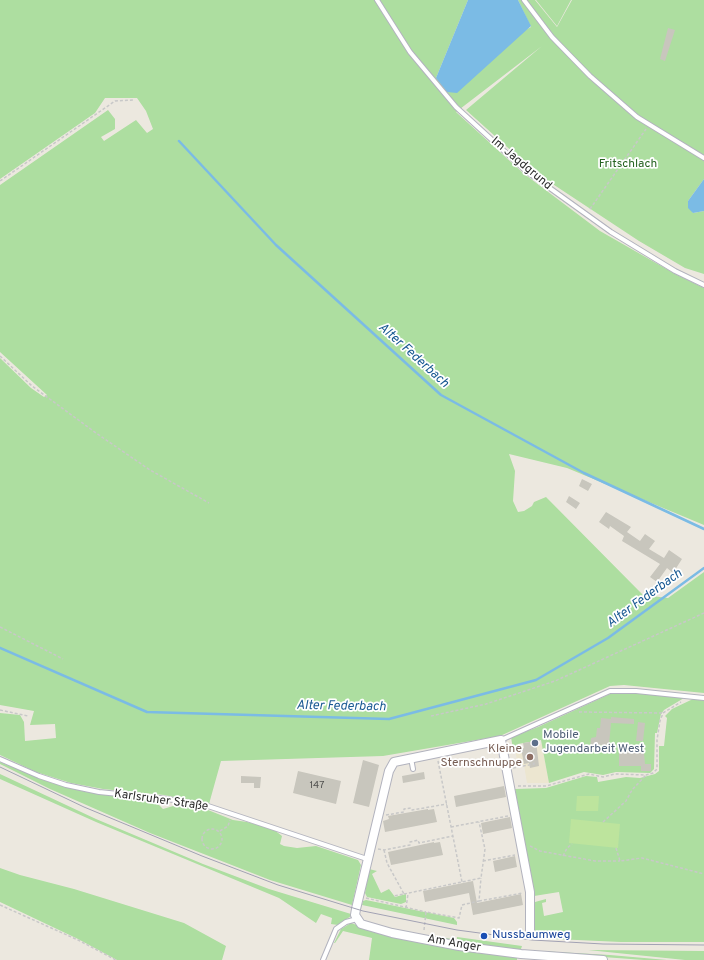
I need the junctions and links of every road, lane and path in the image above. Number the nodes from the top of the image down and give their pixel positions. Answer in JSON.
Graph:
{"nodes":[{"id":1,"x":377,"y":0,"type":"edge"},
{"id":2,"x":524,"y":0,"type":"edge"},
{"id":3,"x":134,"y":100,"type":"dead end"},
{"id":4,"x":649,"y":124,"type":"junction"},
{"id":5,"x":704,"y":158,"type":"edge"},
{"id":6,"x":0,"y":181,"type":"edge"},
{"id":7,"x":586,"y":214,"type":"junction"},
{"id":8,"x":704,"y":284,"type":"edge"},
{"id":9,"x":0,"y":356,"type":"edge"},
{"id":10,"x":209,"y":504,"type":"dead end"},
{"id":11,"x":704,"y":613,"type":"edge"},
{"id":12,"x":0,"y":627,"type":"edge"},
{"id":13,"x":62,"y":659,"type":"dead end"},
{"id":14,"x":688,"y":696,"type":"junction"},
{"id":15,"x":704,"y":698,"type":"edge"},
{"id":16,"x":0,"y":710,"type":"edge"},
{"id":17,"x":568,"y":710,"type":"junction"},
{"id":18,"x":663,"y":713,"type":"junction"},
{"id":19,"x":28,"y":716,"type":"dead end"},
{"id":20,"x":431,"y":716,"type":"dead end"},
{"id":21,"x":501,"y":740,"type":"junction"},
{"id":22,"x":437,"y":753,"type":"junction"},
{"id":23,"x":411,"y":758,"type":"junction"},
{"id":24,"x":0,"y":759,"type":"edge"},
{"id":25,"x":534,"y":762,"type":"dead end"},
{"id":26,"x":413,"y":769,"type":"dead end"},
{"id":27,"x":507,"y":770,"type":"junction"},
{"id":28,"x":646,"y":775,"type":"junction"},
{"id":29,"x":510,"y":786,"type":"junction"},
{"id":30,"x":446,"y":804,"type":"junction"},
{"id":31,"x":233,"y":814,"type":"junction"},
{"id":32,"x":378,"y":814,"type":"junction"},
{"id":33,"x":515,"y":815,"type":"junction"},
{"id":34,"x":480,"y":822,"type":"junction"},
{"id":35,"x":602,"y":822,"type":"dead end"},
{"id":36,"x":452,"y":827,"type":"junction"},
{"id":37,"x":219,"y":832,"type":"junction"},
{"id":38,"x":453,"y":836,"type":"junction"},
{"id":39,"x":521,"y":844,"type":"junction"},
{"id":40,"x":572,"y":844,"type":"dead end"},
{"id":41,"x":616,"y":848,"type":"dead end"},
{"id":42,"x":523,"y":854,"type":"junction"},
{"id":43,"x":563,"y":856,"type":"junction"},
{"id":44,"x":367,"y":859,"type":"junction"},
{"id":45,"x":483,"y":861,"type":"junction"},
{"id":46,"x":620,"y":861,"type":"junction"},
{"id":47,"x":704,"y":874,"type":"edge"},
{"id":48,"x":481,"y":878,"type":"junction"},
{"id":49,"x":462,"y":882,"type":"junction"},
{"id":50,"x":530,"y":892,"type":"junction"},
{"id":51,"x":408,"y":893,"type":"junction"},
{"id":52,"x":404,"y":894,"type":"junction"},
{"id":53,"x":358,"y":896,"type":"junction"},
{"id":54,"x":393,"y":896,"type":"dead end"},
{"id":55,"x":479,"y":901,"type":"junction"},
{"id":56,"x":0,"y":905,"type":"edge"},
{"id":57,"x":406,"y":908,"type":"junction"},
{"id":58,"x":426,"y":912,"type":"junction"},
{"id":59,"x":357,"y":919,"type":"junction"},
{"id":60,"x":424,"y":932,"type":"dead end"},
{"id":61,"x":530,"y":934,"type":"dead end"},
{"id":62,"x":520,"y":957,"type":"edge"},
{"id":63,"x":116,"y":960,"type":"edge"},
{"id":64,"x":323,"y":960,"type":"edge"},
{"id":65,"x":603,"y":960,"type":"edge"}],
"edges":[{"from":1,"to":7,"type":"lane","name":"Im Jagdgrund"},
{"from":2,"to":4,"type":"lane"},
{"from":3,"to":6,"type":"path"},
{"from":4,"to":5,"type":"lane"},
{"from":4,"to":7,"type":"path"},
{"from":7,"to":8,"type":"lane","name":"Im Jagdgrund"},
{"from":9,"to":10,"type":"path"},
{"from":11,"to":20,"type":"path"},
{"from":12,"to":13,"type":"path"},
{"from":14,"to":15,"type":"lane"},
{"from":14,"to":17,"type":"lane"},
{"from":14,"to":18,"type":"path"},
{"from":16,"to":19,"type":"path"},
{"from":17,"to":18,"type":"path"},
{"from":17,"to":21,"type":"lane"},
{"from":18,"to":28,"type":"path"},
{"from":21,"to":22,"type":"street"},
{"from":21,"to":27,"type":"street"},
{"from":22,"to":23,"type":"street"},
{"from":22,"to":30,"type":"path"},
{"from":23,"to":26,"type":"lane"},
{"from":23,"to":32,"type":"street"},
{"from":24,"to":31,"type":"lane","name":"Karlsruher Straße"},
{"from":25,"to":27,"type":"path"},
{"from":27,"to":29,"type":"street"},
{"from":28,"to":29,"type":"path"},
{"from":28,"to":35,"type":"path"},
{"from":29,"to":33,"type":"street"},
{"from":30,"to":32,"type":"path"},
{"from":30,"to":36,"type":"path"},
{"from":31,"to":37,"type":"path"},
{"from":31,"to":44,"type":"lane","name":"Karlsruher Straße"},
{"from":32,"to":44,"type":"street"},
{"from":33,"to":34,"type":"path"},
{"from":33,"to":39,"type":"street"},
{"from":34,"to":36,"type":"path"},
{"from":34,"to":45,"type":"path"},
{"from":36,"to":38,"type":"path"},
{"from":37,"to":37,"type":"path"},
{"from":38,"to":49,"type":"path"},
{"from":38,"to":52,"type":"path"},
{"from":39,"to":42,"type":"street"},
{"from":39,"to":43,"type":"path"},
{"from":40,"to":43,"type":"path"},
{"from":41,"to":46,"type":"path"},
{"from":42,"to":45,"type":"path"},
{"from":42,"to":50,"type":"street"},
{"from":43,"to":46,"type":"path"},
{"from":44,"to":53,"type":"street"},
{"from":45,"to":48,"type":"path"},
{"from":46,"to":47,"type":"path"},
{"from":48,"to":49,"type":"path"},
{"from":48,"to":55,"type":"path"},
{"from":49,"to":51,"type":"path"},
{"from":50,"to":55,"type":"path"},
{"from":50,"to":61,"type":"street"},
{"from":51,"to":52,"type":"path"},
{"from":51,"to":57,"type":"path"},
{"from":52,"to":54,"type":"path"},
{"from":53,"to":57,"type":"path"},
{"from":53,"to":59,"type":"street"},
{"from":55,"to":58,"type":"path"},
{"from":56,"to":63,"type":"path"},
{"from":57,"to":58,"type":"path"},
{"from":58,"to":60,"type":"path"},
{"from":59,"to":62,"type":"street","name":"Am Anger"},
{"from":59,"to":64,"type":"lane"},
{"from":62,"to":65,"type":"street","name":"Am Anger"}]}
